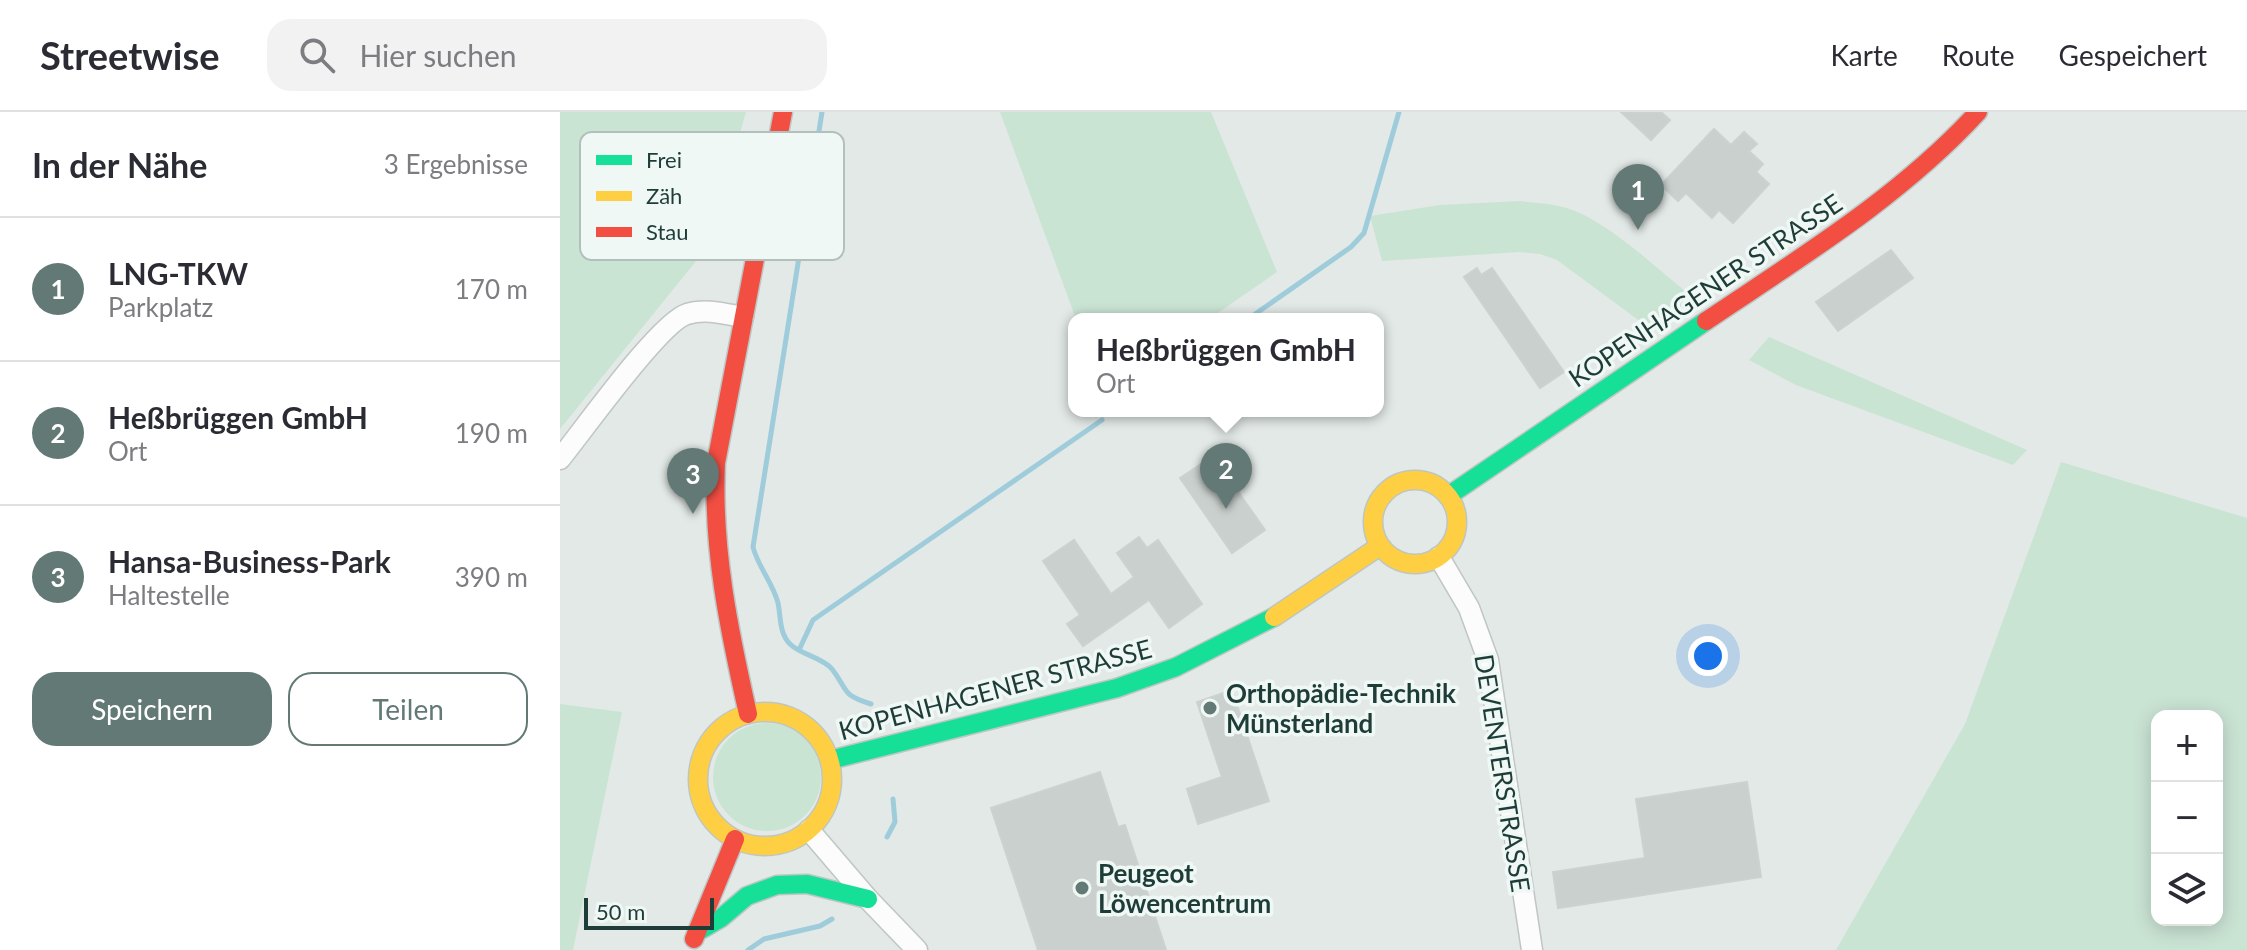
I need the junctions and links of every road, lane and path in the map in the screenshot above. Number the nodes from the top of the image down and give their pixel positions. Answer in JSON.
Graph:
{"nodes":[{"id":1,"x":783,"y":112,"type":"edge"},
{"id":2,"x":1978,"y":112,"type":"edge"},
{"id":3,"x":779,"y":132,"type":"edge"},
{"id":4,"x":754,"y":260,"type":"edge"},
{"id":5,"x":743,"y":317,"type":"junction"},
{"id":6,"x":560,"y":459,"type":"edge"},
{"id":7,"x":1448,"y":496,"type":"junction"},
{"id":8,"x":1380,"y":546,"type":"junction"},
{"id":9,"x":1439,"y":557,"type":"junction"},
{"id":10,"x":748,"y":714,"type":"junction"},
{"id":11,"x":830,"y":760,"type":"junction"},
{"id":12,"x":809,"y":830,"type":"junction"},
{"id":13,"x":735,"y":839,"type":"junction"},
{"id":14,"x":868,"y":899,"type":"junction"},
{"id":15,"x":697,"y":932,"type":"junction"},
{"id":16,"x":690,"y":950,"type":"edge"},
{"id":17,"x":917,"y":950,"type":"edge"},
{"id":18,"x":1532,"y":950,"type":"edge"}],
"edges":[{"from":1,"to":3,"type":"main road"},
{"from":2,"to":7,"type":"main road","name":"KOPENHAGENER STRASSE"},
{"from":4,"to":5,"type":"main road"},
{"from":5,"to":6,"type":"street"},
{"from":5,"to":10,"type":"main road"},
{"from":7,"to":8,"type":"main road"},
{"from":7,"to":9,"type":"main road"},
{"from":8,"to":9,"type":"main road"},
{"from":8,"to":11,"type":"main road","name":"KOPENHAGENER STRASSE"},
{"from":9,"to":18,"type":"street","name":"DEVENTERSTRASSE"},
{"from":10,"to":11,"type":"main road"},
{"from":10,"to":13,"type":"main road"},
{"from":11,"to":12,"type":"main road"},
{"from":12,"to":13,"type":"main road"},
{"from":12,"to":14,"type":"street"},
{"from":13,"to":15,"type":"main road"},
{"from":14,"to":15,"type":"main road"},
{"from":14,"to":17,"type":"street"},
{"from":15,"to":16,"type":"main road"}]}
